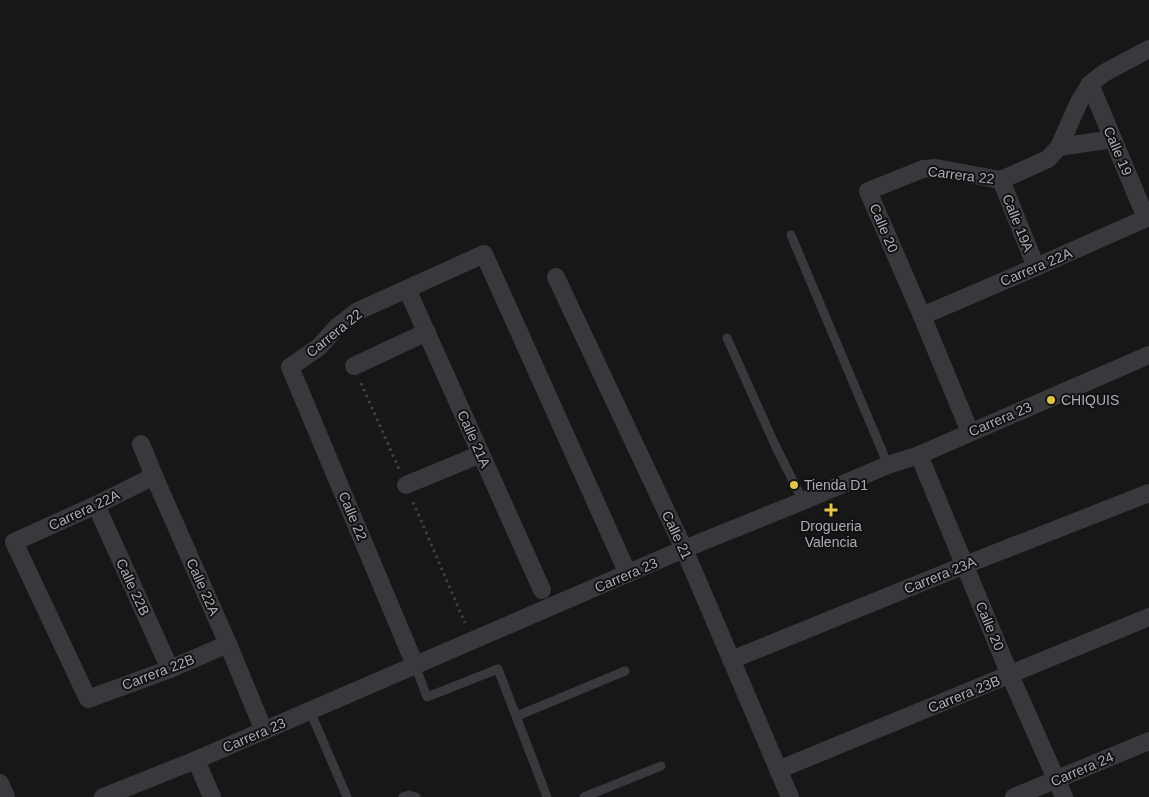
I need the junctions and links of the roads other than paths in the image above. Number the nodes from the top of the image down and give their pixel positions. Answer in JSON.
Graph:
{"nodes":[{"id":1,"x":1149,"y":49,"type":"edge"},
{"id":2,"x":1090,"y":84,"type":"junction"},
{"id":3,"x":1113,"y":139,"type":"junction"},
{"id":4,"x":1059,"y":147,"type":"junction"},
{"id":5,"x":1001,"y":180,"type":"junction"},
{"id":6,"x":868,"y":191,"type":"joint"},
{"id":7,"x":1148,"y":218,"type":"edge"},
{"id":8,"x":791,"y":235,"type":"dead end"},
{"id":9,"x":1036,"y":267,"type":"junction"},
{"id":10,"x":556,"y":277,"type":"dead end"},
{"id":11,"x":407,"y":289,"type":"junction"},
{"id":12,"x":922,"y":316,"type":"junction"},
{"id":13,"x":426,"y":332,"type":"junction"},
{"id":14,"x":727,"y":338,"type":"dead end"},
{"id":15,"x":1149,"y":355,"type":"edge"},
{"id":16,"x":354,"y":366,"type":"dead end"},
{"id":17,"x":290,"y":368,"type":"joint"},
{"id":18,"x":970,"y":432,"type":"junction"},
{"id":19,"x":141,"y":444,"type":"dead end"},
{"id":20,"x":481,"y":454,"type":"junction"},
{"id":21,"x":919,"y":455,"type":"junction"},
{"id":22,"x":888,"y":465,"type":"junction"},
{"id":23,"x":154,"y":476,"type":"junction"},
{"id":24,"x":406,"y":485,"type":"dead end"},
{"id":25,"x":1149,"y":493,"type":"edge"},
{"id":26,"x":803,"y":501,"type":"junction"},
{"id":27,"x":96,"y":505,"type":"junction"},
{"id":28,"x":684,"y":550,"type":"junction"},
{"id":29,"x":965,"y":565,"type":"junction"},
{"id":30,"x":628,"y":574,"type":"junction"},
{"id":31,"x":542,"y":590,"type":"dead end"},
{"id":32,"x":1149,"y":617,"type":"edge"},
{"id":33,"x":228,"y":644,"type":"junction"},
{"id":34,"x":731,"y":660,"type":"junction"},
{"id":35,"x":415,"y":666,"type":"junction"},
{"id":36,"x":170,"y":669,"type":"junction"},
{"id":37,"x":625,"y":671,"type":"dead end"},
{"id":38,"x":1010,"y":675,"type":"junction"},
{"id":39,"x":88,"y":699,"type":"joint"},
{"id":40,"x":310,"y":711,"type":"junction"},
{"id":41,"x":516,"y":716,"type":"junction"},
{"id":42,"x":264,"y":731,"type":"junction"},
{"id":43,"x":1149,"y":741,"type":"edge"},
{"id":44,"x":196,"y":760,"type":"junction"},
{"id":45,"x":661,"y":766,"type":"dead end"},
{"id":46,"x":778,"y":770,"type":"junction"},
{"id":47,"x":1056,"y":780,"type":"junction"},
{"id":48,"x":0,"y":783,"type":"edge"},
{"id":49,"x":6,"y":797,"type":"edge"},
{"id":50,"x":103,"y":797,"type":"edge"},
{"id":51,"x":212,"y":797,"type":"edge"},
{"id":52,"x":347,"y":797,"type":"edge"},
{"id":53,"x":403,"y":797,"type":"edge"},
{"id":54,"x":416,"y":797,"type":"edge"},
{"id":55,"x":547,"y":797,"type":"edge"},
{"id":56,"x":584,"y":797,"type":"edge"},
{"id":57,"x":790,"y":797,"type":"edge"},
{"id":58,"x":1014,"y":797,"type":"edge"},
{"id":59,"x":1064,"y":797,"type":"edge"}],
"edges":[{"from":1,"to":2,"type":"street","name":"Carrera 22"},
{"from":2,"to":3,"type":"street","name":"Calle 19"},
{"from":2,"to":4,"type":"street","name":"Carrera 22"},
{"from":3,"to":4,"type":"street"},
{"from":3,"to":7,"type":"street","name":"Calle 19"},
{"from":4,"to":5,"type":"street","name":"Carrera 22"},
{"from":5,"to":6,"type":"street","name":"Carrera 22"},
{"from":5,"to":9,"type":"street","name":"Calle 19A"},
{"from":6,"to":12,"type":"street","name":"Calle 20"},
{"from":7,"to":9,"type":"street","name":"Carrera 22A"},
{"from":8,"to":22,"type":"lane"},
{"from":9,"to":12,"type":"street","name":"Carrera 22A"},
{"from":10,"to":28,"type":"street","name":"Calle 21"},
{"from":11,"to":13,"type":"street","name":"Calle 21A"},
{"from":11,"to":17,"type":"street","name":"Carrera 22"},
{"from":11,"to":30,"type":"street","name":"Carrera 22"},
{"from":12,"to":18,"type":"street","name":"Calle 20"},
{"from":13,"to":16,"type":"street"},
{"from":13,"to":20,"type":"street","name":"Calle 21A"},
{"from":14,"to":26,"type":"lane"},
{"from":15,"to":18,"type":"street","name":"Carrera 23"},
{"from":17,"to":35,"type":"street","name":"Calle 22"},
{"from":18,"to":21,"type":"street","name":"Carrera 23"},
{"from":19,"to":23,"type":"street","name":"Calle 22A"},
{"from":20,"to":24,"type":"street"},
{"from":20,"to":31,"type":"street","name":"Calle 21A"},
{"from":21,"to":22,"type":"street","name":"Carrera 23"},
{"from":21,"to":29,"type":"street","name":"Calle 20"},
{"from":22,"to":26,"type":"street","name":"Carrera 23"},
{"from":23,"to":27,"type":"street","name":"Carrera 22A"},
{"from":23,"to":33,"type":"street","name":"Calle 22A"},
{"from":25,"to":29,"type":"street","name":"Carrera 23A"},
{"from":26,"to":28,"type":"street","name":"Carrera 23"},
{"from":27,"to":36,"type":"street","name":"Calle 22B"},
{"from":27,"to":39,"type":"street","name":"Carrera 22A"},
{"from":28,"to":30,"type":"street","name":"Carrera 23"},
{"from":28,"to":34,"type":"street","name":"Calle 21"},
{"from":29,"to":34,"type":"street","name":"Carrera 23A"},
{"from":29,"to":38,"type":"street","name":"Calle 20"},
{"from":30,"to":35,"type":"street","name":"Carrera 23"},
{"from":32,"to":38,"type":"street","name":"Carrera 23B"},
{"from":33,"to":36,"type":"street","name":"Carrera 22B"},
{"from":33,"to":42,"type":"street","name":"Calle 22A"},
{"from":34,"to":46,"type":"street","name":"Calle 21"},
{"from":35,"to":40,"type":"street","name":"Carrera 23"},
{"from":35,"to":41,"type":"lane"},
{"from":36,"to":39,"type":"street","name":"Carrera 22B"},
{"from":37,"to":41,"type":"lane"},
{"from":38,"to":46,"type":"street","name":"Carrera 23B"},
{"from":38,"to":47,"type":"street","name":"Calle 20"},
{"from":40,"to":42,"type":"street","name":"Carrera 23"},
{"from":40,"to":52,"type":"lane"},
{"from":41,"to":55,"type":"lane"},
{"from":42,"to":44,"type":"street","name":"Carrera 23"},
{"from":43,"to":47,"type":"street","name":"Carrera 24"},
{"from":44,"to":50,"type":"street","name":"Carrera 23"},
{"from":44,"to":51,"type":"street"},
{"from":45,"to":56,"type":"lane"},
{"from":46,"to":57,"type":"street","name":"Calle 21"},
{"from":47,"to":58,"type":"street","name":"Carrera 24"},
{"from":47,"to":59,"type":"street","name":"Calle 20"},
{"from":48,"to":49,"type":"street"},
{"from":53,"to":54,"type":"lane"}]}
